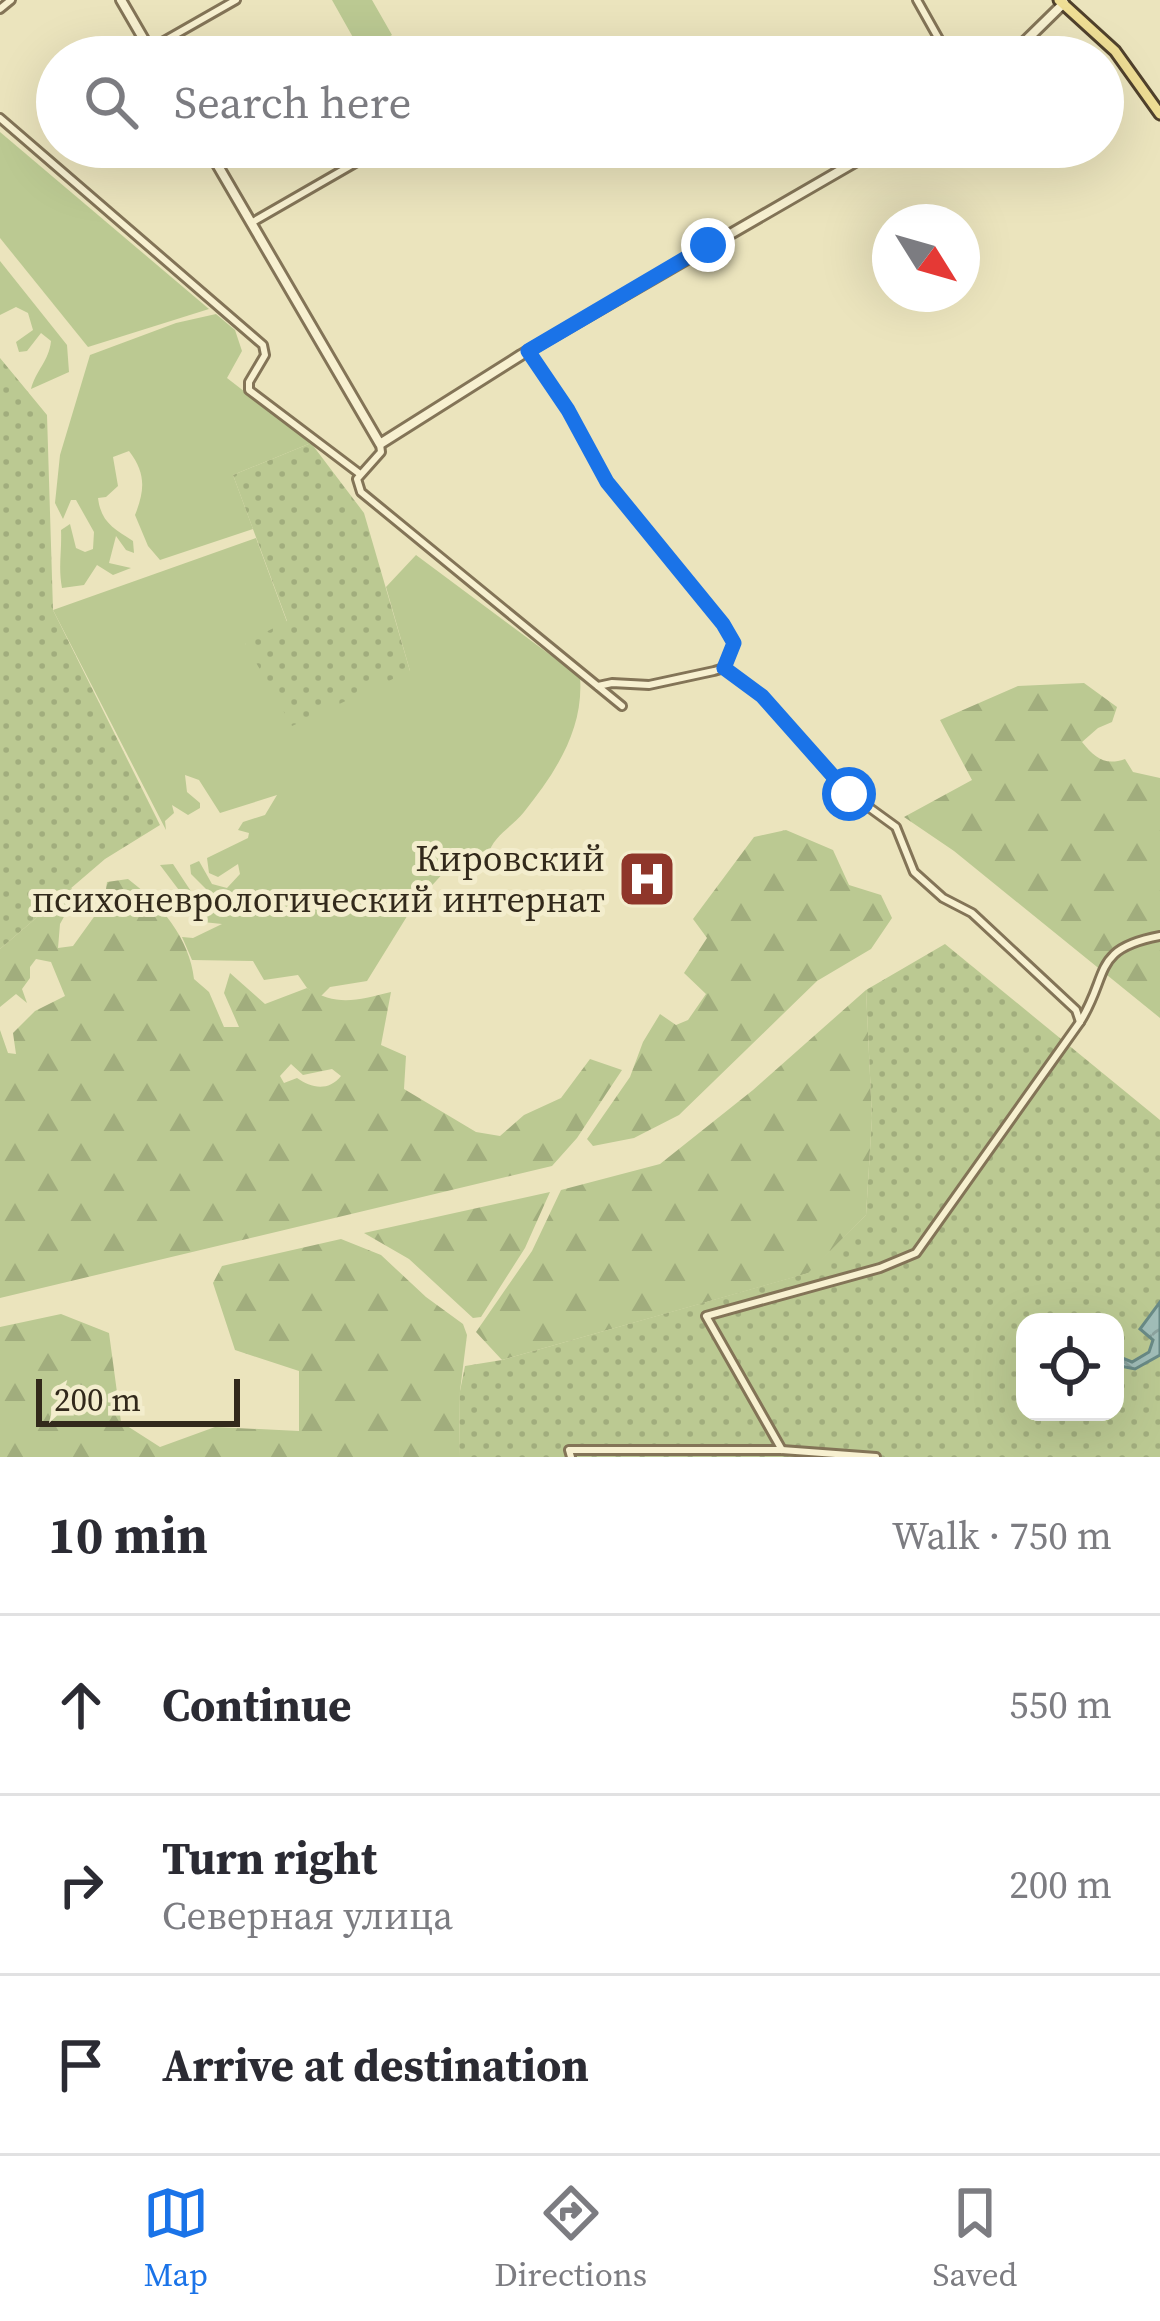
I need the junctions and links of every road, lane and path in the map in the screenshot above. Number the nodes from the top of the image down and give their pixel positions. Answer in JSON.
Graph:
{"nodes":[{"id":1,"x":11,"y":0,"type":"edge"},
{"id":2,"x":121,"y":0,"type":"edge"},
{"id":3,"x":236,"y":0,"type":"edge"},
{"id":4,"x":917,"y":0,"type":"edge"},
{"id":5,"x":1062,"y":2,"type":"edge"},
{"id":6,"x":0,"y":9,"type":"edge"},
{"id":7,"x":142,"y":36,"type":"edge"},
{"id":8,"x":179,"y":36,"type":"edge"},
{"id":9,"x":938,"y":36,"type":"edge"},
{"id":10,"x":1029,"y":36,"type":"edge"},
{"id":11,"x":1098,"y":36,"type":"edge"},
{"id":12,"x":1124,"y":65,"type":"edge"},
{"id":13,"x":1160,"y":114,"type":"edge"},
{"id":14,"x":0,"y":118,"type":"edge"},
{"id":15,"x":36,"y":149,"type":"edge"},
{"id":16,"x":58,"y":168,"type":"edge"},
{"id":17,"x":219,"y":168,"type":"edge"},
{"id":18,"x":347,"y":168,"type":"edge"},
{"id":19,"x":844,"y":168,"type":"edge"},
{"id":20,"x":251,"y":223,"type":"junction"},
{"id":21,"x":528,"y":351,"type":"junction"},
{"id":22,"x":380,"y":443,"type":"junction"},
{"id":23,"x":360,"y":474,"type":"junction"},
{"id":24,"x":724,"y":668,"type":"junction"},
{"id":25,"x":598,"y":686,"type":"junction"},
{"id":26,"x":622,"y":706,"type":"dead end"},
{"id":27,"x":1160,"y":936,"type":"edge"},
{"id":28,"x":1080,"y":1022,"type":"junction"},
{"id":29,"x":782,"y":1450,"type":"junction"},
{"id":30,"x":705,"y":1454,"type":"edge"},
{"id":31,"x":571,"y":1457,"type":"edge"},
{"id":32,"x":876,"y":1457,"type":"edge"}],
"edges":[{"from":1,"to":6,"type":"street"},
{"from":2,"to":7,"type":"street"},
{"from":3,"to":8,"type":"street"},
{"from":4,"to":9,"type":"street"},
{"from":5,"to":10,"type":"street"},
{"from":5,"to":11,"type":"main road"},
{"from":12,"to":13,"type":"main road"},
{"from":14,"to":15,"type":"street"},
{"from":16,"to":23,"type":"street"},
{"from":17,"to":20,"type":"street"},
{"from":18,"to":20,"type":"street"},
{"from":19,"to":21,"type":"street"},
{"from":20,"to":22,"type":"street"},
{"from":21,"to":22,"type":"street"},
{"from":21,"to":24,"type":"street"},
{"from":22,"to":23,"type":"street"},
{"from":23,"to":25,"type":"street"},
{"from":24,"to":25,"type":"street"},
{"from":24,"to":28,"type":"street"},
{"from":25,"to":26,"type":"street"},
{"from":27,"to":28,"type":"street"},
{"from":28,"to":29,"type":"street"},
{"from":29,"to":30,"type":"street"},
{"from":29,"to":32,"type":"street"},
{"from":30,"to":31,"type":"street"}]}
